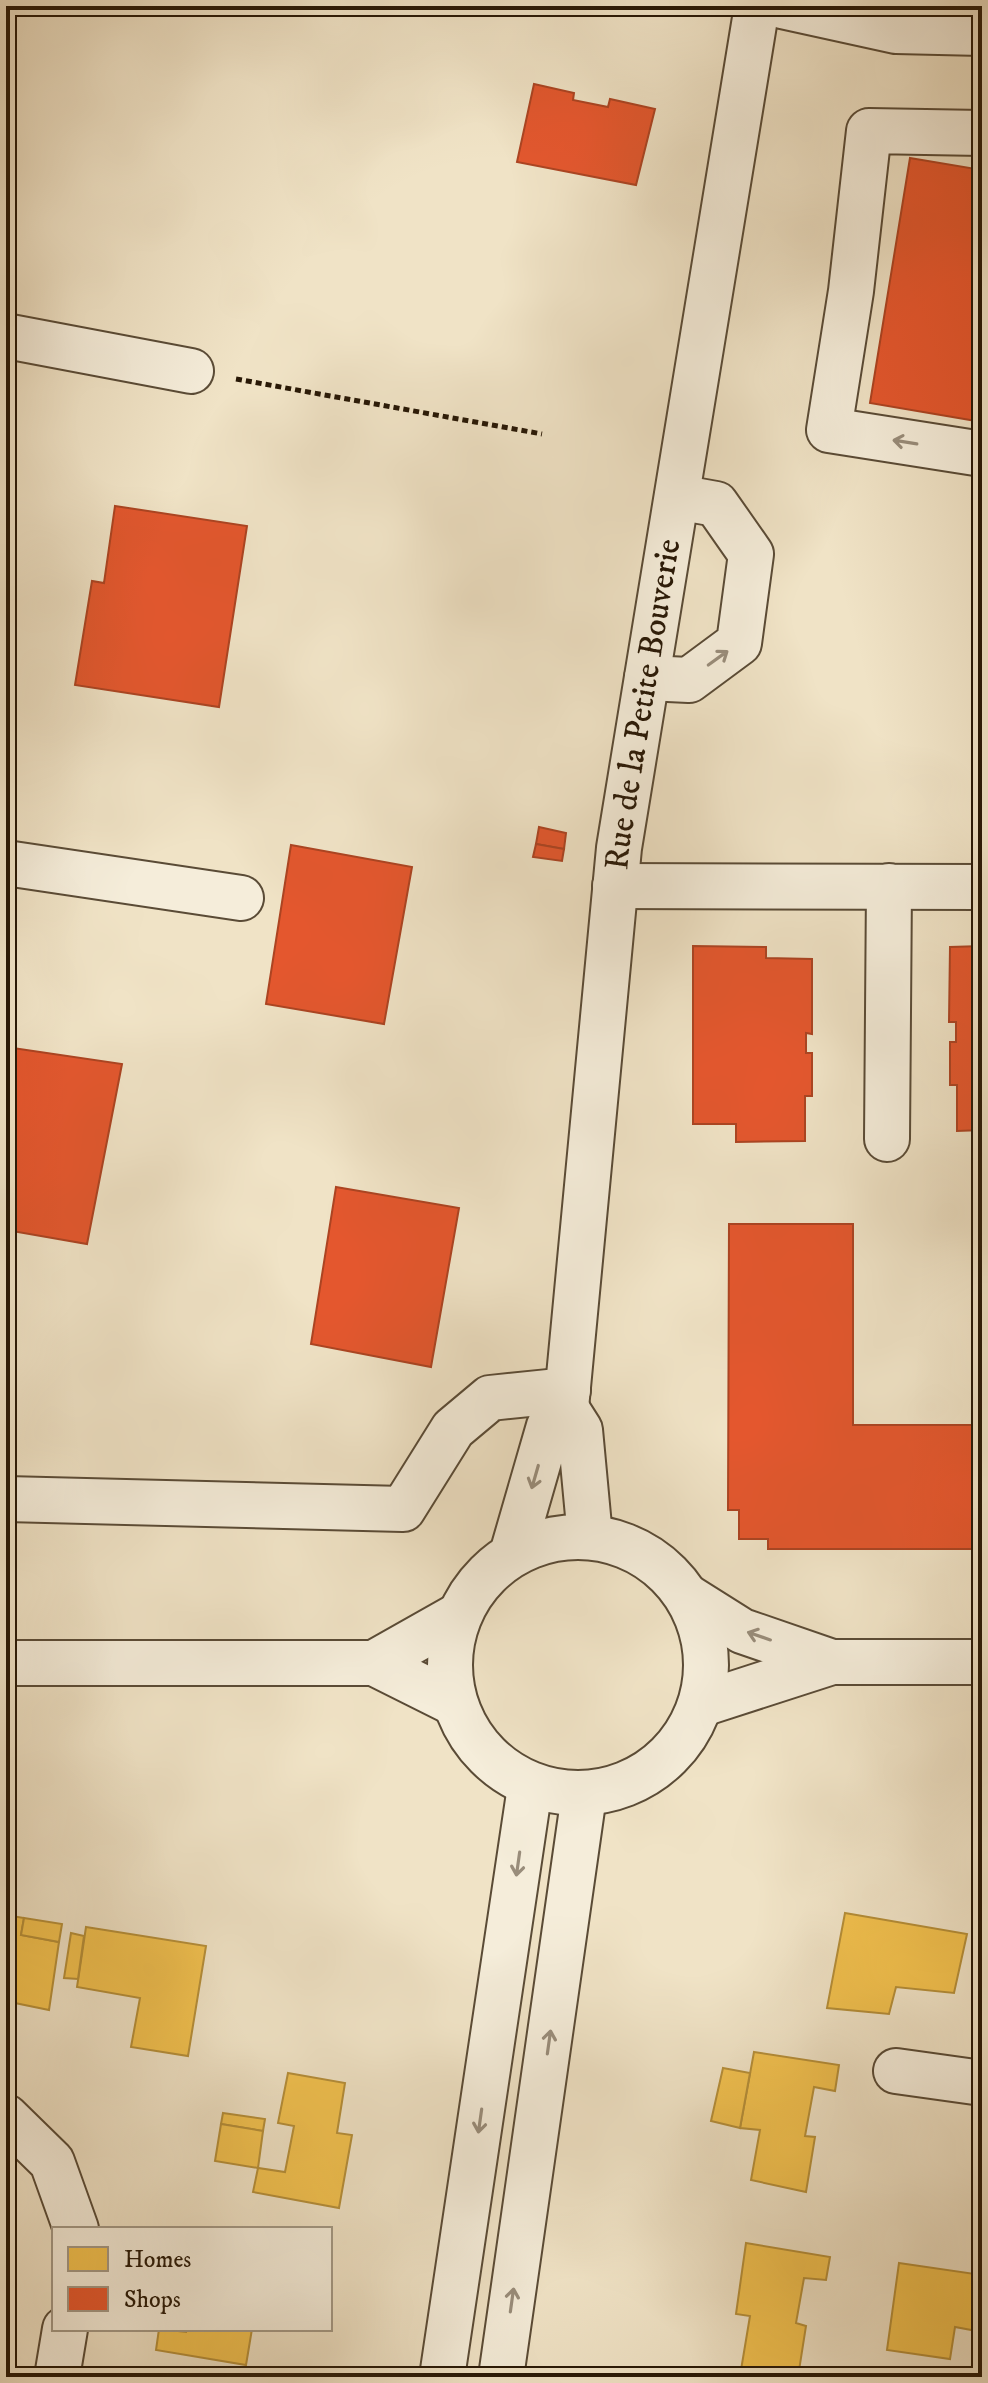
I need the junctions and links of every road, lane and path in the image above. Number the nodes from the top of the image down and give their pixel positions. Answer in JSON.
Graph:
{"nodes":[{"id":1,"x":757,"y":6,"type":"edge"},
{"id":2,"x":782,"y":6,"type":"edge"},
{"id":3,"x":982,"y":33,"type":"edge"},
{"id":4,"x":982,"y":133,"type":"edge"},
{"id":5,"x":6,"y":336,"type":"edge"},
{"id":6,"x":191,"y":371,"type":"joint"},
{"id":7,"x":542,"y":434,"type":"dead end"},
{"id":8,"x":982,"y":454,"type":"edge"},
{"id":9,"x":677,"y":497,"type":"junction"},
{"id":10,"x":647,"y":678,"type":"junction"},
{"id":11,"x":6,"y":863,"type":"edge"},
{"id":12,"x":615,"y":886,"type":"junction"},
{"id":13,"x":889,"y":886,"type":"junction"},
{"id":14,"x":982,"y":887,"type":"edge"},
{"id":15,"x":241,"y":898,"type":"dead end"},
{"id":16,"x":887,"y":1139,"type":"dead end"},
{"id":17,"x":567,"y":1399,"type":"junction"},
{"id":18,"x":6,"y":1499,"type":"edge"},
{"id":19,"x":590,"y":1537,"type":"junction"},
{"id":20,"x":512,"y":1554,"type":"junction"},
{"id":21,"x":688,"y":1597,"type":"junction"},
{"id":22,"x":459,"y":1615,"type":"junction"},
{"id":23,"x":832,"y":1662,"type":"junction"},
{"id":24,"x":982,"y":1662,"type":"edge"},
{"id":25,"x":6,"y":1663,"type":"edge"},
{"id":26,"x":374,"y":1663,"type":"junction"},
{"id":27,"x":454,"y":1703,"type":"junction"},
{"id":28,"x":702,"y":1704,"type":"junction"},
{"id":29,"x":530,"y":1787,"type":"junction"},
{"id":30,"x":584,"y":1795,"type":"junction"},
{"id":31,"x":896,"y":2071,"type":"dead end"},
{"id":32,"x":982,"y":2083,"type":"edge"},
{"id":33,"x":6,"y":2117,"type":"edge"},
{"id":34,"x":75,"y":2227,"type":"edge"},
{"id":35,"x":65,"y":2331,"type":"edge"},
{"id":36,"x":57,"y":2377,"type":"edge"},
{"id":37,"x":442,"y":2377,"type":"edge"},
{"id":38,"x":501,"y":2377,"type":"edge"}],
"edges":[{"from":1,"to":9,"type":"street","name":"Rue de la Petite Bouverie"},
{"from":2,"to":3,"type":"street"},
{"from":8,"to":4,"type":"street","one_way":true},
{"from":5,"to":6,"type":"street"},
{"from":6,"to":7,"type":"path"},
{"from":9,"to":10,"type":"street","name":"Rue de la Petite Bouverie"},
{"from":10,"to":9,"type":"street","one_way":true},
{"from":10,"to":12,"type":"street","name":"Rue de la Petite Bouverie"},
{"from":11,"to":15,"type":"street"},
{"from":12,"to":13,"type":"street"},
{"from":12,"to":17,"type":"street","name":"Rue de la Petite Bouverie"},
{"from":13,"to":14,"type":"street"},
{"from":13,"to":16,"type":"street"},
{"from":17,"to":18,"type":"street"},
{"from":17,"to":19,"type":"street","name":"Rue de la Petite Bouverie"},
{"from":17,"to":20,"type":"street","name":"Rue de la Petite Bouverie","one_way":true},
{"from":19,"to":20,"type":"street"},
{"from":19,"to":21,"type":"street"},
{"from":20,"to":22,"type":"street"},
{"from":23,"to":21,"type":"street","one_way":true},
{"from":21,"to":28,"type":"street"},
{"from":22,"to":26,"type":"street"},
{"from":22,"to":27,"type":"street"},
{"from":23,"to":24,"type":"street"},
{"from":23,"to":28,"type":"street"},
{"from":25,"to":26,"type":"street"},
{"from":26,"to":27,"type":"street"},
{"from":27,"to":29,"type":"street"},
{"from":28,"to":30,"type":"street"},
{"from":29,"to":30,"type":"street"},
{"from":29,"to":37,"type":"street","one_way":true},
{"from":38,"to":30,"type":"street","one_way":true},
{"from":31,"to":32,"type":"street"},
{"from":33,"to":34,"type":"street"},
{"from":35,"to":36,"type":"street"}]}
